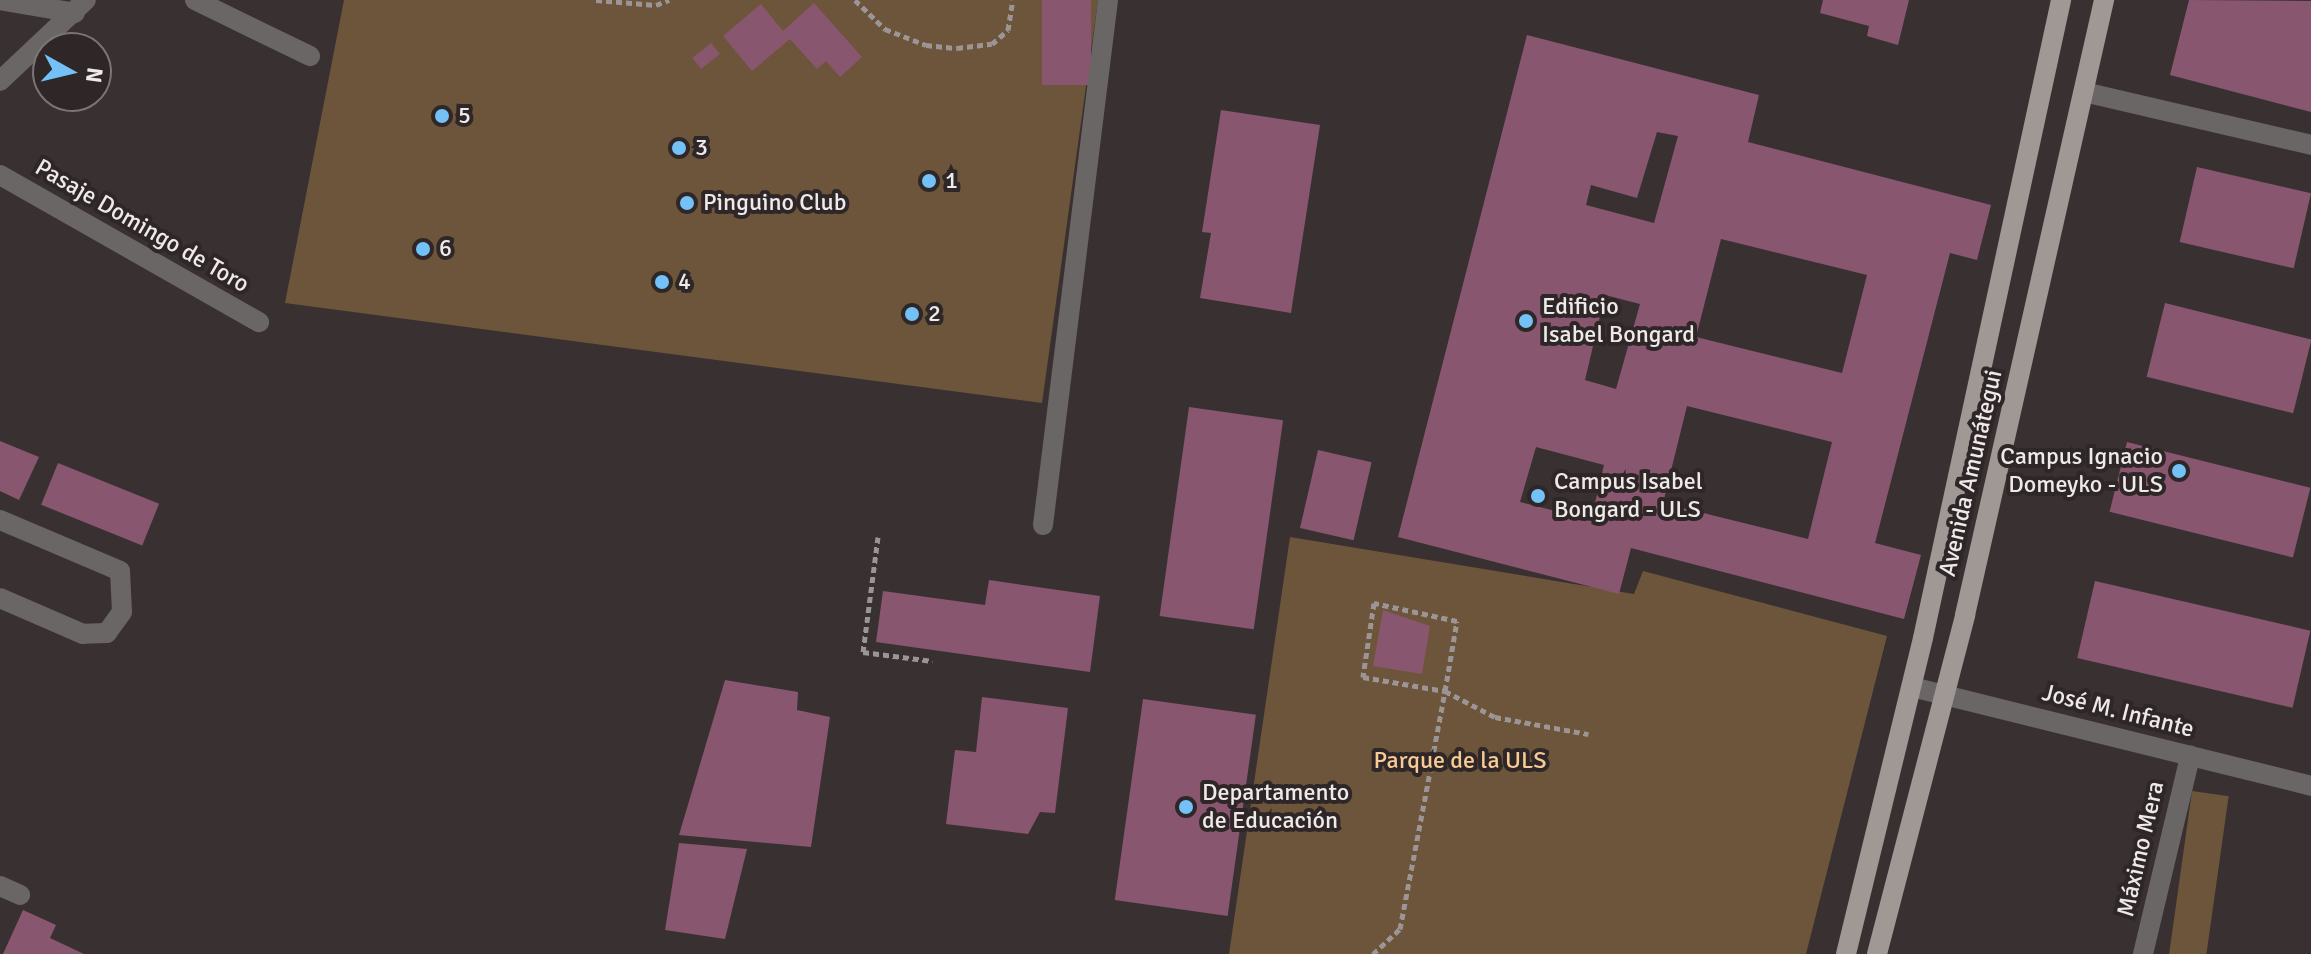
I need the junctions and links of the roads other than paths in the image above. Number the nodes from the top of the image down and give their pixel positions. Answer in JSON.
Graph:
{"nodes":[{"id":1,"x":0,"y":0,"type":"edge"},
{"id":2,"x":195,"y":0,"type":"edge"},
{"id":3,"x":1108,"y":0,"type":"edge"},
{"id":4,"x":2061,"y":0,"type":"edge"},
{"id":5,"x":2104,"y":0,"type":"edge"},
{"id":6,"x":80,"y":6,"type":"edge"},
{"id":7,"x":310,"y":56,"type":"dead end"},
{"id":8,"x":0,"y":81,"type":"edge"},
{"id":9,"x":2084,"y":92,"type":"junction"},
{"id":10,"x":2311,"y":145,"type":"edge"},
{"id":11,"x":0,"y":175,"type":"edge"},
{"id":12,"x":259,"y":322,"type":"dead end"},
{"id":13,"x":0,"y":520,"type":"edge"},
{"id":14,"x":1043,"y":525,"type":"dead end"},
{"id":15,"x":0,"y":598,"type":"edge"},
{"id":16,"x":1912,"y":687,"type":"junction"},
{"id":17,"x":1944,"y":695,"type":"junction"},
{"id":18,"x":2190,"y":756,"type":"junction"},
{"id":19,"x":2311,"y":786,"type":"edge"},
{"id":20,"x":0,"y":886,"type":"edge"},
{"id":21,"x":20,"y":895,"type":"dead end"},
{"id":22,"x":1846,"y":954,"type":"edge"},
{"id":23,"x":1877,"y":954,"type":"edge"},
{"id":24,"x":2143,"y":954,"type":"edge"}],
"edges":[{"from":1,"to":6,"type":"street"},
{"from":2,"to":7,"type":"street"},
{"from":3,"to":14,"type":"street"},
{"from":4,"to":16,"type":"main road","name":"Avenida Amunátegui"},
{"from":5,"to":9,"type":"main road","name":"Avenida Amunátegui"},
{"from":6,"to":8,"type":"street"},
{"from":9,"to":10,"type":"street"},
{"from":9,"to":17,"type":"main road","name":"Avenida Amunátegui"},
{"from":11,"to":12,"type":"street","name":"Pasaje Domingo de Toro"},
{"from":13,"to":15,"type":"street"},
{"from":16,"to":17,"type":"street","name":"José M. Infante"},
{"from":16,"to":22,"type":"main road","name":"Avenida Amunátegui"},
{"from":17,"to":18,"type":"street","name":"José M. Infante"},
{"from":17,"to":23,"type":"main road","name":"Avenida Amunátegui"},
{"from":18,"to":19,"type":"street","name":"José M. Infante"},
{"from":18,"to":24,"type":"street","name":"Máximo Mera"},
{"from":20,"to":21,"type":"street"}]}
